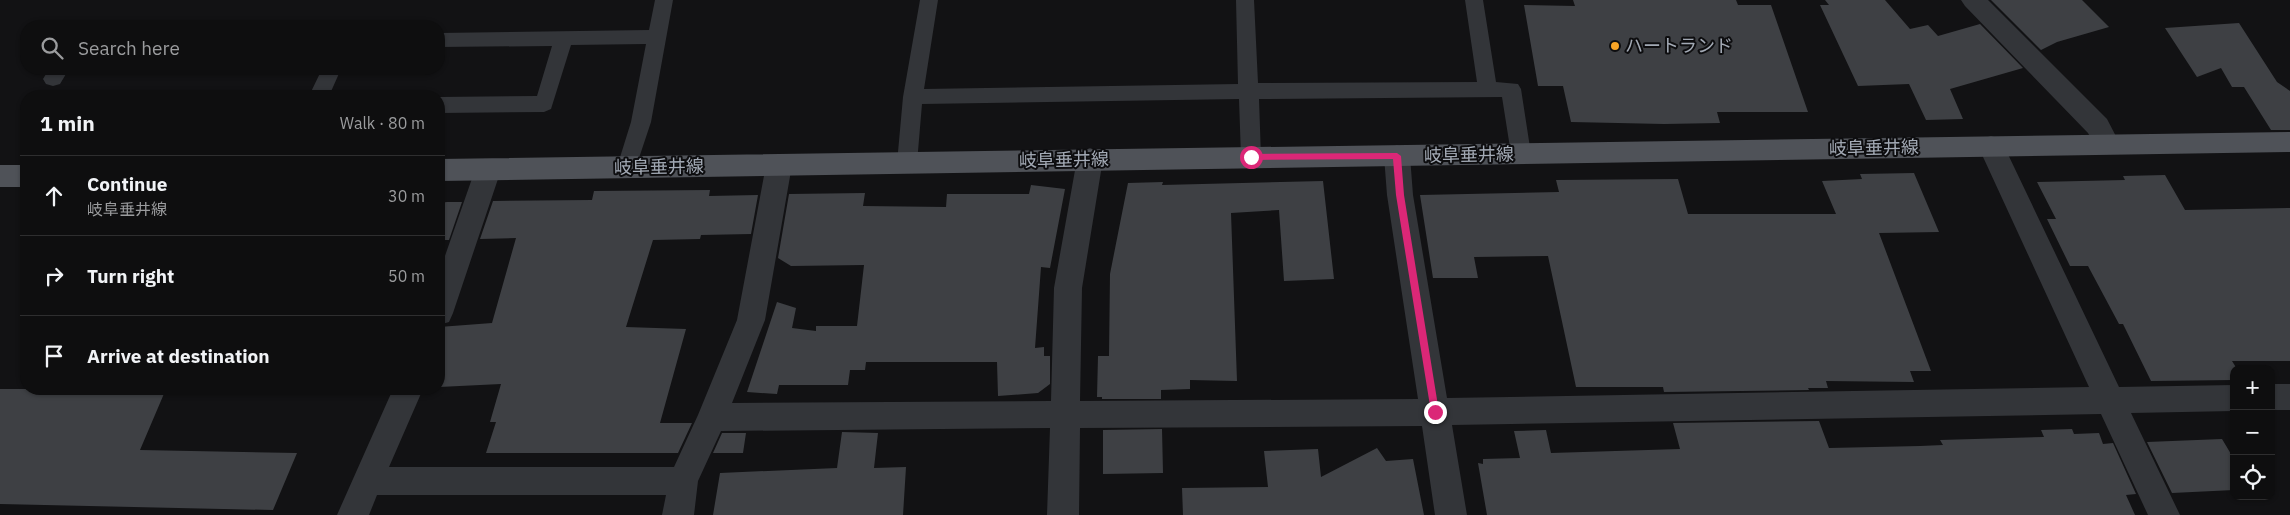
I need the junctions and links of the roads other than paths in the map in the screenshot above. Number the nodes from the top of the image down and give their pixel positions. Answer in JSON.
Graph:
{"nodes":[{"id":1,"x":664,"y":0,"type":"edge"},
{"id":2,"x":929,"y":0,"type":"edge"},
{"id":3,"x":1245,"y":0,"type":"edge"},
{"id":4,"x":1474,"y":0,"type":"edge"},
{"id":5,"x":1973,"y":0,"type":"edge"},
{"id":6,"x":657,"y":37,"type":"junction"},
{"id":7,"x":564,"y":38,"type":"junction"},
{"id":8,"x":445,"y":40,"type":"edge"},
{"id":9,"x":328,"y":75,"type":"edge"},
{"id":10,"x":322,"y":90,"type":"edge"},
{"id":11,"x":1488,"y":90,"type":"junction"},
{"id":12,"x":1249,"y":91,"type":"junction"},
{"id":13,"x":913,"y":97,"type":"junction"},
{"id":14,"x":445,"y":105,"type":"edge"},
{"id":15,"x":2290,"y":142,"type":"edge"},
{"id":16,"x":2107,"y":144,"type":"junction"},
{"id":17,"x":1991,"y":146,"type":"junction"},
{"id":18,"x":1521,"y":154,"type":"junction"},
{"id":19,"x":1397,"y":156,"type":"junction"},
{"id":20,"x":1251,"y":157,"type":"junction"},
{"id":21,"x":1090,"y":159,"type":"junction"},
{"id":22,"x":907,"y":163,"type":"junction"},
{"id":23,"x":779,"y":165,"type":"junction"},
{"id":24,"x":627,"y":167,"type":"junction"},
{"id":25,"x":445,"y":170,"type":"edge"},
{"id":26,"x":488,"y":170,"type":"junction"},
{"id":27,"x":0,"y":176,"type":"edge"},
{"id":28,"x":20,"y":176,"type":"edge"},
{"id":29,"x":445,"y":295,"type":"edge"},
{"id":30,"x":405,"y":395,"type":"edge"},
{"id":31,"x":2275,"y":397,"type":"edge"},
{"id":32,"x":2290,"y":397,"type":"edge"},
{"id":33,"x":2230,"y":398,"type":"edge"},
{"id":34,"x":2112,"y":400,"type":"junction"},
{"id":35,"x":1435,"y":412,"type":"junction"},
{"id":36,"x":1065,"y":413,"type":"junction"},
{"id":37,"x":712,"y":417,"type":"junction"},
{"id":38,"x":369,"y":481,"type":"junction"},
{"id":39,"x":683,"y":481,"type":"junction"},
{"id":40,"x":353,"y":515,"type":"edge"},
{"id":41,"x":678,"y":515,"type":"edge"},
{"id":42,"x":1063,"y":515,"type":"edge"},
{"id":43,"x":1451,"y":515,"type":"edge"},
{"id":44,"x":2164,"y":515,"type":"edge"}],
"edges":[{"from":1,"to":6,"type":"lane"},
{"from":2,"to":13,"type":"lane"},
{"from":3,"to":12,"type":"lane"},
{"from":4,"to":11,"type":"lane"},
{"from":5,"to":16,"type":"street"},
{"from":6,"to":7,"type":"lane"},
{"from":6,"to":24,"type":"lane"},
{"from":7,"to":8,"type":"lane"},
{"from":7,"to":14,"type":"lane"},
{"from":9,"to":10,"type":"lane"},
{"from":11,"to":12,"type":"lane"},
{"from":11,"to":18,"type":"lane"},
{"from":12,"to":13,"type":"lane"},
{"from":12,"to":20,"type":"lane"},
{"from":13,"to":22,"type":"lane"},
{"from":15,"to":16,"type":"main road","name":"岐阜垂井線"},
{"from":16,"to":17,"type":"main road","name":"岐阜垂井線"},
{"from":17,"to":18,"type":"main road","name":"岐阜垂井線"},
{"from":17,"to":34,"type":"street"},
{"from":18,"to":19,"type":"main road","name":"岐阜垂井線"},
{"from":19,"to":20,"type":"main road","name":"岐阜垂井線"},
{"from":19,"to":35,"type":"street"},
{"from":20,"to":21,"type":"main road","name":"岐阜垂井線"},
{"from":21,"to":22,"type":"main road","name":"岐阜垂井線"},
{"from":21,"to":36,"type":"street"},
{"from":22,"to":23,"type":"main road","name":"岐阜垂井線"},
{"from":23,"to":24,"type":"main road","name":"岐阜垂井線"},
{"from":23,"to":37,"type":"street"},
{"from":24,"to":26,"type":"main road","name":"岐阜垂井線"},
{"from":25,"to":26,"type":"main road","name":"岐阜垂井線"},
{"from":26,"to":29,"type":"street"},
{"from":27,"to":28,"type":"main road"},
{"from":30,"to":38,"type":"street"},
{"from":31,"to":32,"type":"street"},
{"from":33,"to":34,"type":"street"},
{"from":34,"to":35,"type":"street"},
{"from":34,"to":44,"type":"street"},
{"from":35,"to":36,"type":"street"},
{"from":35,"to":43,"type":"street"},
{"from":36,"to":37,"type":"street"},
{"from":36,"to":42,"type":"street"},
{"from":37,"to":39,"type":"street"},
{"from":38,"to":39,"type":"street"},
{"from":38,"to":40,"type":"street"},
{"from":39,"to":41,"type":"street"}]}
